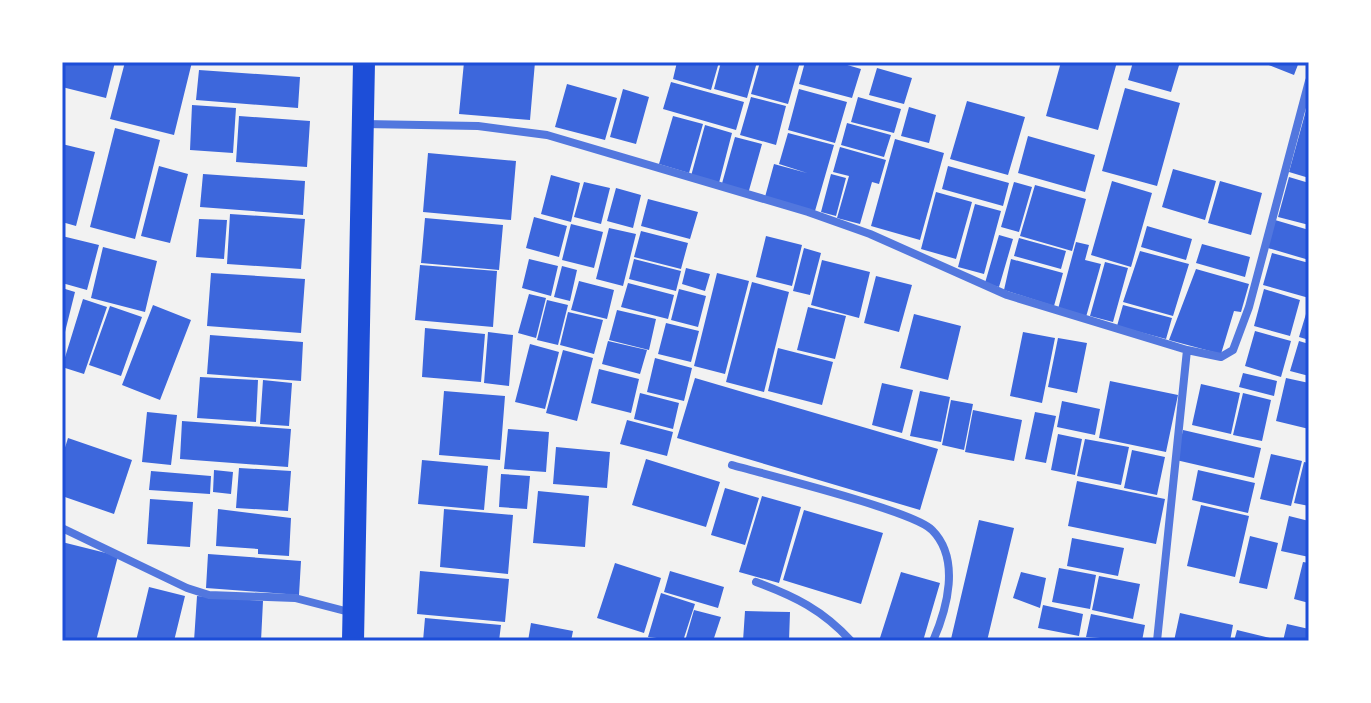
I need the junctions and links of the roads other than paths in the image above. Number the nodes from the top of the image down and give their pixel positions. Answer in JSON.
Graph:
{"nodes":[{"id":1,"x":364,"y":62,"type":"edge"},
{"id":2,"x":1309,"y":81,"type":"edge"},
{"id":3,"x":363,"y":124,"type":"junction"},
{"id":4,"x":1187,"y":350,"type":"junction"},
{"id":5,"x":732,"y":465,"type":"dead end"},
{"id":6,"x":62,"y":528,"type":"edge"},
{"id":7,"x":756,"y":582,"type":"dead end"},
{"id":8,"x":354,"y":613,"type":"junction"},
{"id":9,"x":353,"y":641,"type":"edge"},
{"id":10,"x":851,"y":641,"type":"edge"},
{"id":11,"x":933,"y":641,"type":"edge"},
{"id":12,"x":1157,"y":641,"type":"edge"}],
"edges":[{"from":1,"to":3,"type":"highway"},
{"from":2,"to":4,"type":"street"},
{"from":3,"to":4,"type":"street"},
{"from":3,"to":8,"type":"highway"},
{"from":4,"to":12,"type":"street"},
{"from":5,"to":11,"type":"street"},
{"from":6,"to":8,"type":"street"},
{"from":7,"to":10,"type":"street"},
{"from":8,"to":9,"type":"highway"}]}
